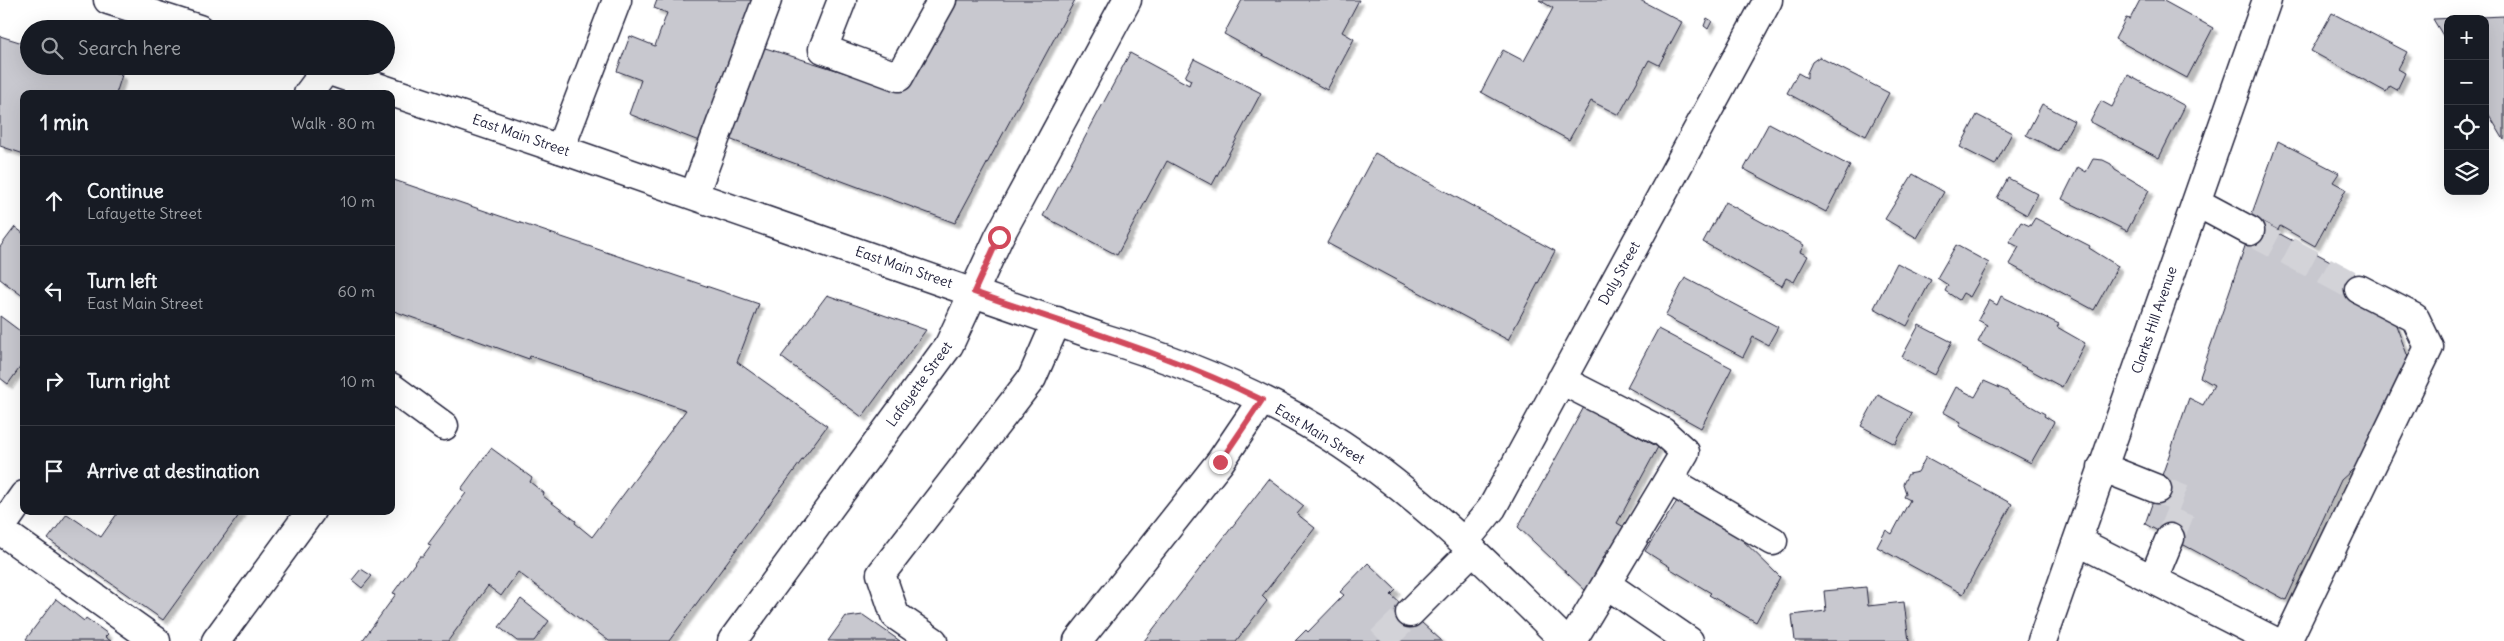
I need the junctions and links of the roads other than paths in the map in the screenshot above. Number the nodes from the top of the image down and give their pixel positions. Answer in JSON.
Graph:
{"nodes":[{"id":1,"x":108,"y":0,"type":"edge"},
{"id":2,"x":617,"y":0,"type":"edge"},
{"id":3,"x":767,"y":0,"type":"edge"},
{"id":4,"x":842,"y":0,"type":"edge"},
{"id":5,"x":942,"y":0,"type":"edge"},
{"id":6,"x":1127,"y":0,"type":"edge"},
{"id":7,"x":1768,"y":0,"type":"edge"},
{"id":8,"x":2267,"y":0,"type":"edge"},
{"id":9,"x":170,"y":20,"type":"edge"},
{"id":10,"x":317,"y":75,"type":"edge"},
{"id":11,"x":341,"y":75,"type":"edge"},
{"id":12,"x":310,"y":90,"type":"edge"},
{"id":13,"x":385,"y":90,"type":"edge"},
{"id":14,"x":395,"y":93,"type":"edge"},
{"id":15,"x":560,"y":149,"type":"junction"},
{"id":16,"x":694,"y":195,"type":"junction"},
{"id":17,"x":2196,"y":202,"type":"junction"},
{"id":18,"x":2250,"y":231,"type":"tunnel mouth"},
{"id":19,"x":2359,"y":289,"type":"tunnel mouth"},
{"id":20,"x":974,"y":292,"type":"junction"},
{"id":21,"x":1057,"y":321,"type":"junction"},
{"id":22,"x":1561,"y":380,"type":"junction"},
{"id":23,"x":395,"y":394,"type":"edge"},
{"id":24,"x":1262,"y":400,"type":"junction"},
{"id":25,"x":444,"y":426,"type":"dead end"},
{"id":26,"x":2102,"y":467,"type":"junction"},
{"id":27,"x":1669,"y":480,"type":"junction"},
{"id":28,"x":2157,"y":489,"type":"tunnel mouth"},
{"id":29,"x":20,"y":501,"type":"edge"},
{"id":30,"x":308,"y":515,"type":"edge"},
{"id":31,"x":0,"y":529,"type":"edge"},
{"id":32,"x":2170,"y":538,"type":"tunnel mouth"},
{"id":33,"x":1773,"y":541,"type":"dead end"},
{"id":34,"x":2077,"y":541,"type":"junction"},
{"id":35,"x":1469,"y":546,"type":"junction"},
{"id":36,"x":2153,"y":579,"type":"junction"},
{"id":37,"x":1606,"y":584,"type":"junction"},
{"id":38,"x":1410,"y":613,"type":"tunnel mouth"},
{"id":39,"x":156,"y":641,"type":"edge"},
{"id":40,"x":216,"y":641,"type":"edge"},
{"id":41,"x":732,"y":641,"type":"edge"},
{"id":42,"x":934,"y":641,"type":"edge"},
{"id":43,"x":1078,"y":641,"type":"edge"},
{"id":44,"x":1565,"y":641,"type":"edge"},
{"id":45,"x":1572,"y":641,"type":"edge"},
{"id":46,"x":1689,"y":641,"type":"edge"},
{"id":47,"x":2042,"y":641,"type":"edge"},
{"id":48,"x":2274,"y":641,"type":"edge"},
{"id":49,"x":2287,"y":641,"type":"edge"}],
"edges":[{"from":1,"to":9,"type":"street"},
{"from":2,"to":15,"type":"street"},
{"from":3,"to":16,"type":"street"},
{"from":4,"to":5,"type":"street"},
{"from":6,"to":20,"type":"street","name":"Lafayette Street"},
{"from":7,"to":22,"type":"street","name":"Daly Street"},
{"from":8,"to":17,"type":"street","name":"Clarks Hill Avenue"},
{"from":10,"to":12,"type":"street"},
{"from":11,"to":13,"type":"street","name":"East Main Street"},
{"from":14,"to":15,"type":"street","name":"East Main Street"},
{"from":15,"to":16,"type":"street","name":"East Main Street"},
{"from":16,"to":20,"type":"street","name":"East Main Street"},
{"from":17,"to":18,"type":"street"},
{"from":17,"to":26,"type":"street","name":"Clarks Hill Avenue"},
{"from":19,"to":49,"type":"street"},
{"from":20,"to":21,"type":"street","name":"East Main Street"},
{"from":20,"to":41,"type":"street","name":"Lafayette Street"},
{"from":21,"to":24,"type":"street","name":"East Main Street"},
{"from":21,"to":42,"type":"street"},
{"from":22,"to":27,"type":"street"},
{"from":22,"to":35,"type":"street","name":"Daly Street"},
{"from":23,"to":25,"type":"street"},
{"from":24,"to":35,"type":"street","name":"East Main Street"},
{"from":24,"to":43,"type":"street"},
{"from":26,"to":28,"type":"street"},
{"from":26,"to":34,"type":"street","name":"Clarks Hill Avenue"},
{"from":27,"to":33,"type":"street"},
{"from":27,"to":37,"type":"street"},
{"from":29,"to":31,"type":"street"},
{"from":30,"to":40,"type":"street"},
{"from":31,"to":39,"type":"street"},
{"from":32,"to":36,"type":"street"},
{"from":34,"to":36,"type":"street"},
{"from":34,"to":47,"type":"street","name":"Clarks Hill Avenue"},
{"from":35,"to":38,"type":"street","name":"Daly Street"},
{"from":35,"to":44,"type":"street","name":"East Main Street"},
{"from":36,"to":48,"type":"street"},
{"from":37,"to":45,"type":"street"},
{"from":37,"to":46,"type":"street"}]}
